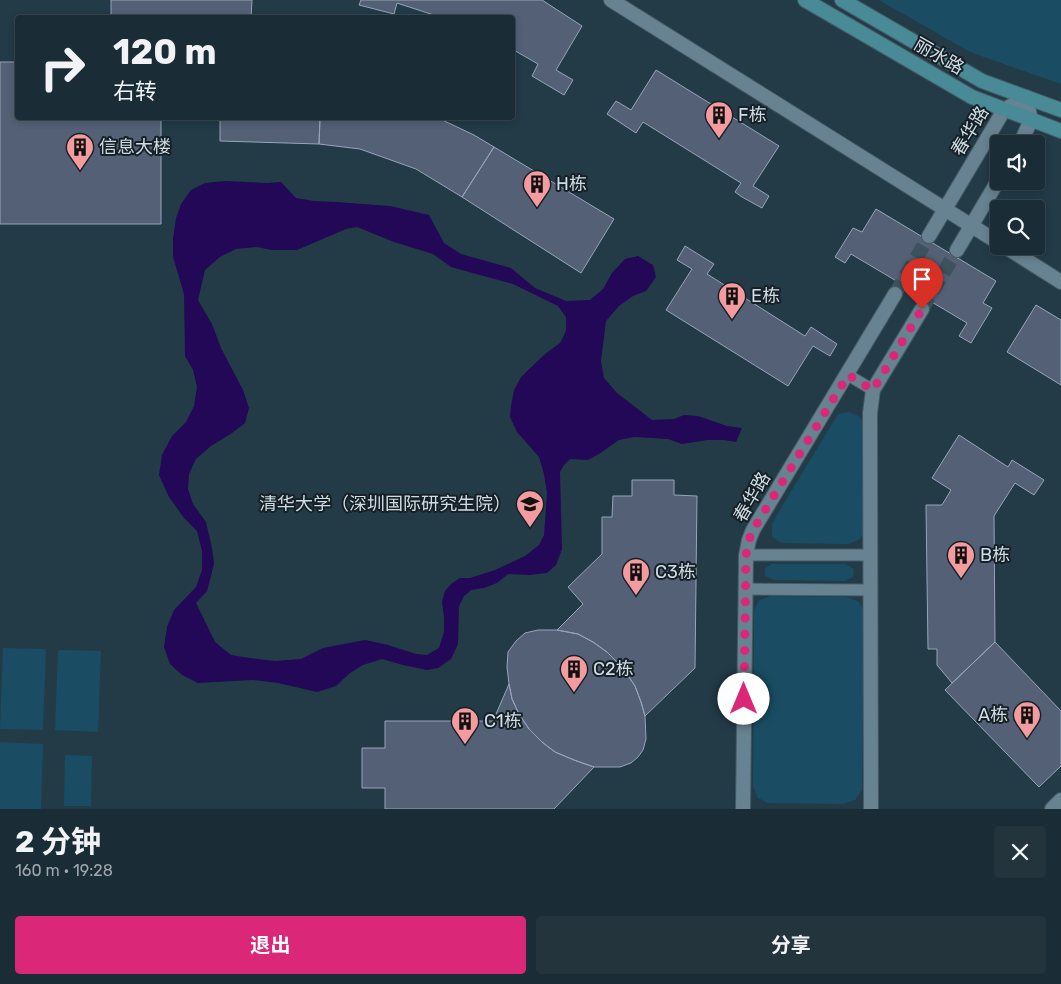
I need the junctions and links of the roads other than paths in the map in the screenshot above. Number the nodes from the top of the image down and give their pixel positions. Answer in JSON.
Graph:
{"nodes":[{"id":1,"x":611,"y":0,"type":"edge"},
{"id":2,"x":805,"y":0,"type":"edge"},
{"id":3,"x":842,"y":0,"type":"edge"},
{"id":4,"x":1026,"y":97,"type":"junction"},
{"id":5,"x":1004,"y":110,"type":"junction"},
{"id":6,"x":1061,"y":110,"type":"edge"},
{"id":7,"x":1031,"y":120,"type":"junction"},
{"id":8,"x":1061,"y":131,"type":"edge"},
{"id":9,"x":1024,"y":135,"type":"edge"},
{"id":10,"x":992,"y":190,"type":"edge"},
{"id":11,"x":945,"y":210,"type":"junction"},
{"id":12,"x":971,"y":226,"type":"junction"},
{"id":13,"x":929,"y":236,"type":"tunnel mouth"},
{"id":14,"x":990,"y":238,"type":"edge"},
{"id":15,"x":956,"y":250,"type":"tunnel mouth"},
{"id":16,"x":1018,"y":255,"type":"edge"},
{"id":17,"x":1061,"y":282,"type":"edge"},
{"id":18,"x":895,"y":294,"type":"tunnel mouth"},
{"id":19,"x":922,"y":309,"type":"tunnel mouth"},
{"id":20,"x":848,"y":375,"type":"junction"},
{"id":21,"x":873,"y":390,"type":"junction"},
{"id":22,"x":746,"y":555,"type":"junction"},
{"id":23,"x":871,"y":555,"type":"junction"},
{"id":24,"x":745,"y":589,"type":"junction"},
{"id":25,"x":871,"y":590,"type":"junction"},
{"id":26,"x":1061,"y":800,"type":"edge"},
{"id":27,"x":743,"y":809,"type":"edge"},
{"id":28,"x":872,"y":809,"type":"edge"},
{"id":29,"x":1052,"y":809,"type":"edge"}],
"edges":[{"from":1,"to":11,"type":"street"},
{"from":2,"to":5,"type":"main road","name":"丽水路"},
{"from":3,"to":4,"type":"main road","name":"丽水路"},
{"from":4,"to":5,"type":"street","name":"春华路"},
{"from":4,"to":6,"type":"main road","name":"丽水路"},
{"from":4,"to":7,"type":"street"},
{"from":5,"to":7,"type":"main road","name":"丽水路"},
{"from":5,"to":11,"type":"street","name":"春华路"},
{"from":7,"to":8,"type":"main road","name":"丽水路"},
{"from":7,"to":9,"type":"street"},
{"from":10,"to":12,"type":"street"},
{"from":11,"to":12,"type":"street"},
{"from":11,"to":13,"type":"street","name":"春华路"},
{"from":12,"to":14,"type":"street"},
{"from":12,"to":15,"type":"street"},
{"from":16,"to":17,"type":"street"},
{"from":18,"to":20,"type":"street","name":"春华路"},
{"from":19,"to":21,"type":"street"},
{"from":20,"to":21,"type":"lane"},
{"from":20,"to":22,"type":"street","name":"春华路"},
{"from":21,"to":23,"type":"street"},
{"from":22,"to":23,"type":"lane"},
{"from":22,"to":24,"type":"street","name":"春华路"},
{"from":23,"to":25,"type":"street"},
{"from":24,"to":25,"type":"lane"},
{"from":24,"to":27,"type":"street","name":"春华路"},
{"from":25,"to":28,"type":"street"},
{"from":26,"to":29,"type":"street"}]}
